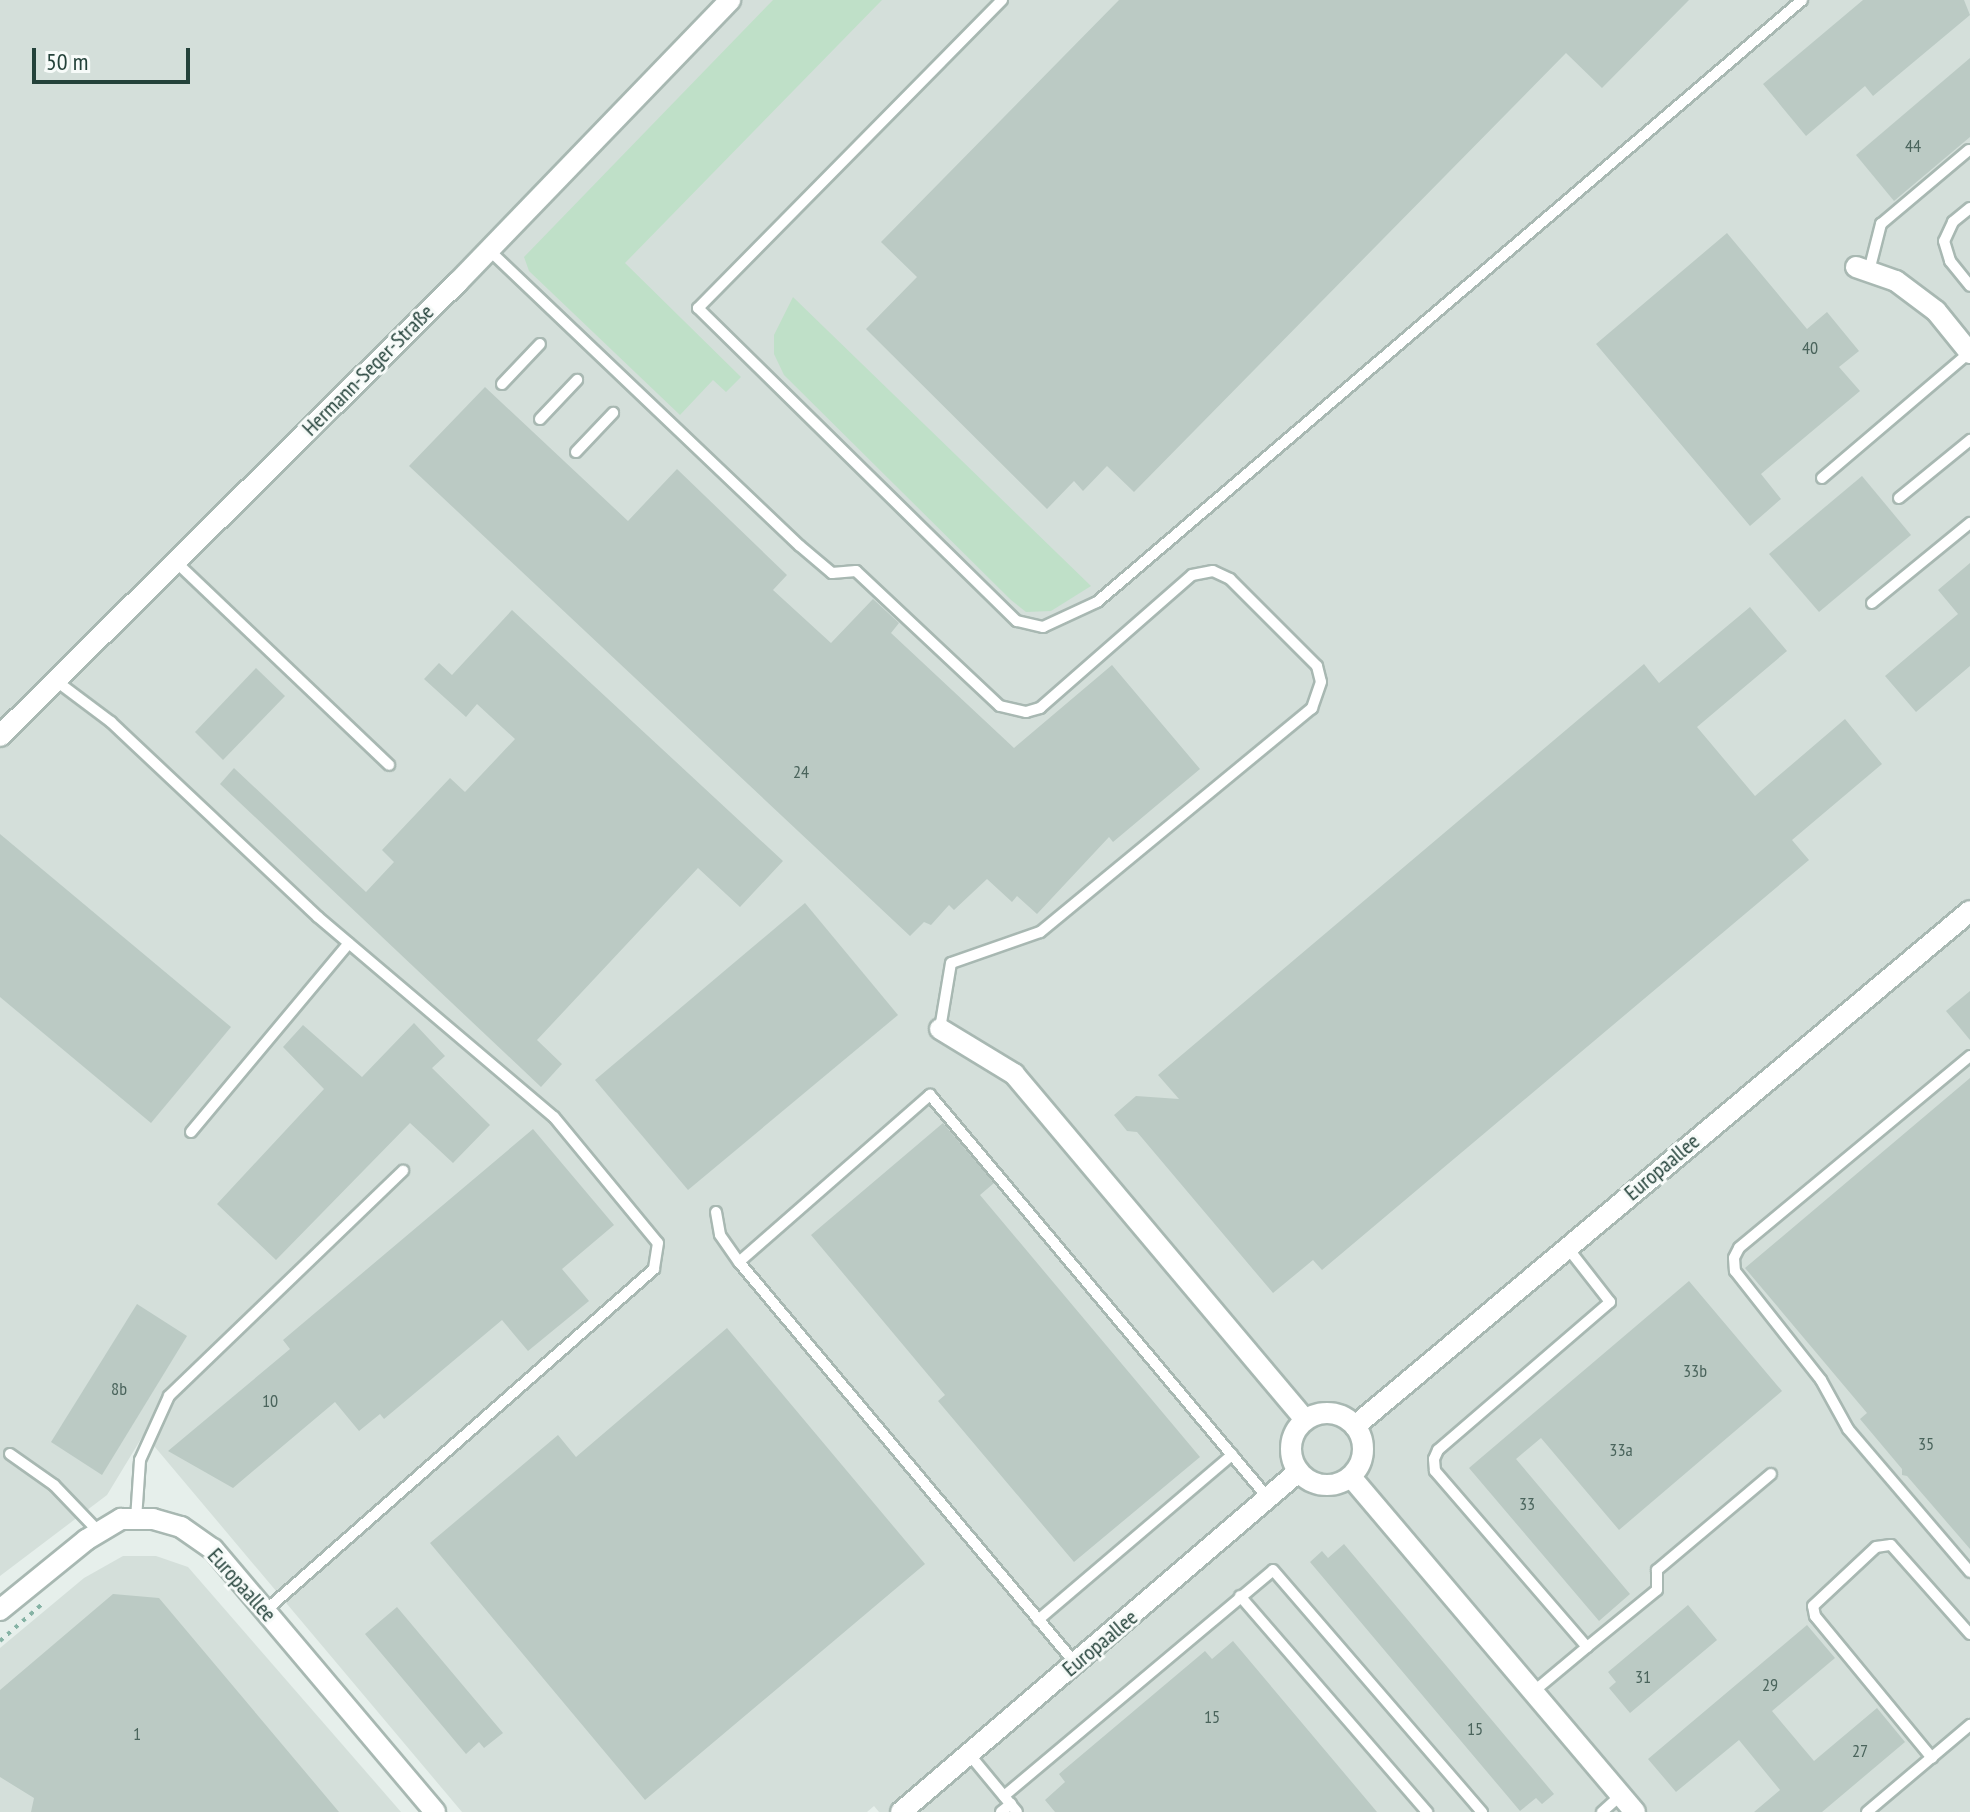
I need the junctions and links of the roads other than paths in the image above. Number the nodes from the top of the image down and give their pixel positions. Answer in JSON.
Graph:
{"nodes":[{"id":1,"x":730,"y":0,"type":"edge"},
{"id":2,"x":1002,"y":0,"type":"edge"},
{"id":3,"x":1802,"y":0,"type":"edge"},
{"id":4,"x":1969,"y":150,"type":"edge"},
{"id":5,"x":1970,"y":208,"type":"edge"},
{"id":6,"x":489,"y":250,"type":"junction"},
{"id":7,"x":1863,"y":269,"type":"joint"},
{"id":8,"x":1970,"y":286,"type":"edge"},
{"id":9,"x":540,"y":344,"type":"dead end"},
{"id":10,"x":1970,"y":352,"type":"edge"},
{"id":11,"x":577,"y":380,"type":"dead end"},
{"id":12,"x":502,"y":384,"type":"dead end"},
{"id":13,"x":613,"y":413,"type":"dead end"},
{"id":14,"x":540,"y":419,"type":"dead end"},
{"id":15,"x":1970,"y":440,"type":"edge"},
{"id":16,"x":576,"y":452,"type":"dead end"},
{"id":17,"x":1822,"y":478,"type":"dead end"},
{"id":18,"x":1899,"y":498,"type":"dead end"},
{"id":19,"x":1970,"y":523,"type":"edge"},
{"id":20,"x":174,"y":560,"type":"junction"},
{"id":21,"x":1872,"y":603,"type":"dead end"},
{"id":22,"x":55,"y":680,"type":"junction"},
{"id":23,"x":0,"y":736,"type":"edge"},
{"id":24,"x":389,"y":765,"type":"dead end"},
{"id":25,"x":1970,"y":911,"type":"edge"},
{"id":26,"x":349,"y":943,"type":"junction"},
{"id":27,"x":940,"y":1029,"type":"joint"},
{"id":28,"x":1970,"y":1056,"type":"edge"},
{"id":29,"x":191,"y":1132,"type":"dead end"},
{"id":30,"x":403,"y":1171,"type":"dead end"},
{"id":31,"x":716,"y":1212,"type":"dead end"},
{"id":32,"x":1567,"y":1247,"type":"junction"},
{"id":33,"x":739,"y":1262,"type":"junction"},
{"id":34,"x":1305,"y":1420,"type":"junction"},
{"id":35,"x":1355,"y":1426,"type":"junction"},
{"id":36,"x":10,"y":1454,"type":"dead end"},
{"id":37,"x":1232,"y":1455,"type":"junction"},
{"id":38,"x":1298,"y":1472,"type":"junction"},
{"id":39,"x":1771,"y":1474,"type":"dead end"},
{"id":40,"x":1351,"y":1477,"type":"junction"},
{"id":41,"x":1268,"y":1498,"type":"junction"},
{"id":42,"x":136,"y":1519,"type":"junction"},
{"id":43,"x":99,"y":1532,"type":"junction"},
{"id":44,"x":1970,"y":1572,"type":"edge"},
{"id":45,"x":1240,"y":1596,"type":"junction"},
{"id":46,"x":0,"y":1610,"type":"edge"},
{"id":47,"x":265,"y":1611,"type":"junction"},
{"id":48,"x":1038,"y":1620,"type":"junction"},
{"id":49,"x":1970,"y":1634,"type":"edge"},
{"id":50,"x":1587,"y":1647,"type":"junction"},
{"id":51,"x":1075,"y":1663,"type":"junction"},
{"id":52,"x":1533,"y":1692,"type":"junction"},
{"id":53,"x":1970,"y":1725,"type":"edge"},
{"id":54,"x":969,"y":1754,"type":"junction"},
{"id":55,"x":1932,"y":1758,"type":"junction"},
{"id":56,"x":1621,"y":1795,"type":"junction"},
{"id":57,"x":1010,"y":1804,"type":"edge"},
{"id":58,"x":435,"y":1812,"type":"edge"},
{"id":59,"x":901,"y":1812,"type":"edge"},
{"id":60,"x":1001,"y":1812,"type":"edge"},
{"id":61,"x":1427,"y":1812,"type":"edge"},
{"id":62,"x":1482,"y":1812,"type":"edge"},
{"id":63,"x":1602,"y":1812,"type":"edge"},
{"id":64,"x":1635,"y":1812,"type":"edge"},
{"id":65,"x":1867,"y":1812,"type":"edge"}],
"edges":[{"from":1,"to":6,"type":"street","name":"Hermann-Seger-Straße"},
{"from":2,"to":3,"type":"lane"},
{"from":4,"to":7,"type":"lane"},
{"from":5,"to":8,"type":"lane"},
{"from":6,"to":20,"type":"street","name":"Hermann-Seger-Straße"},
{"from":6,"to":27,"type":"lane"},
{"from":7,"to":10,"type":"street"},
{"from":9,"to":12,"type":"lane"},
{"from":10,"to":17,"type":"lane"},
{"from":11,"to":14,"type":"lane"},
{"from":13,"to":16,"type":"lane"},
{"from":15,"to":18,"type":"lane"},
{"from":19,"to":21,"type":"lane"},
{"from":20,"to":22,"type":"street","name":"Hermann-Seger-Straße"},
{"from":20,"to":24,"type":"lane"},
{"from":22,"to":23,"type":"street","name":"Hermann-Seger-Straße"},
{"from":22,"to":26,"type":"lane"},
{"from":25,"to":32,"type":"street","name":"Europaallee"},
{"from":26,"to":29,"type":"lane"},
{"from":26,"to":47,"type":"lane"},
{"from":27,"to":34,"type":"street"},
{"from":28,"to":44,"type":"lane"},
{"from":30,"to":42,"type":"lane"},
{"from":31,"to":33,"type":"lane"},
{"from":32,"to":35,"type":"street","name":"Europaallee"},
{"from":32,"to":50,"type":"lane"},
{"from":33,"to":37,"type":"lane"},
{"from":33,"to":48,"type":"lane"},
{"from":34,"to":35,"type":"street"},
{"from":34,"to":38,"type":"street"},
{"from":35,"to":40,"type":"street"},
{"from":36,"to":43,"type":"lane"},
{"from":37,"to":41,"type":"lane"},
{"from":37,"to":48,"type":"lane"},
{"from":38,"to":40,"type":"street"},
{"from":38,"to":41,"type":"street","name":"Europaallee"},
{"from":39,"to":50,"type":"lane"},
{"from":40,"to":52,"type":"street"},
{"from":41,"to":51,"type":"street","name":"Europaallee"},
{"from":42,"to":43,"type":"street"},
{"from":42,"to":47,"type":"street","name":"Europaallee"},
{"from":43,"to":46,"type":"street"},
{"from":45,"to":57,"type":"lane"},
{"from":45,"to":61,"type":"lane"},
{"from":45,"to":62,"type":"lane"},
{"from":47,"to":58,"type":"street","name":"Europaallee"},
{"from":48,"to":51,"type":"lane"},
{"from":49,"to":55,"type":"lane"},
{"from":50,"to":52,"type":"lane"},
{"from":51,"to":54,"type":"street","name":"Europaallee"},
{"from":52,"to":56,"type":"street"},
{"from":53,"to":55,"type":"lane"},
{"from":54,"to":57,"type":"lane"},
{"from":54,"to":59,"type":"street","name":"Europaallee"},
{"from":55,"to":65,"type":"lane"},
{"from":56,"to":63,"type":"lane"},
{"from":56,"to":64,"type":"street"},
{"from":57,"to":60,"type":"lane"}]}
